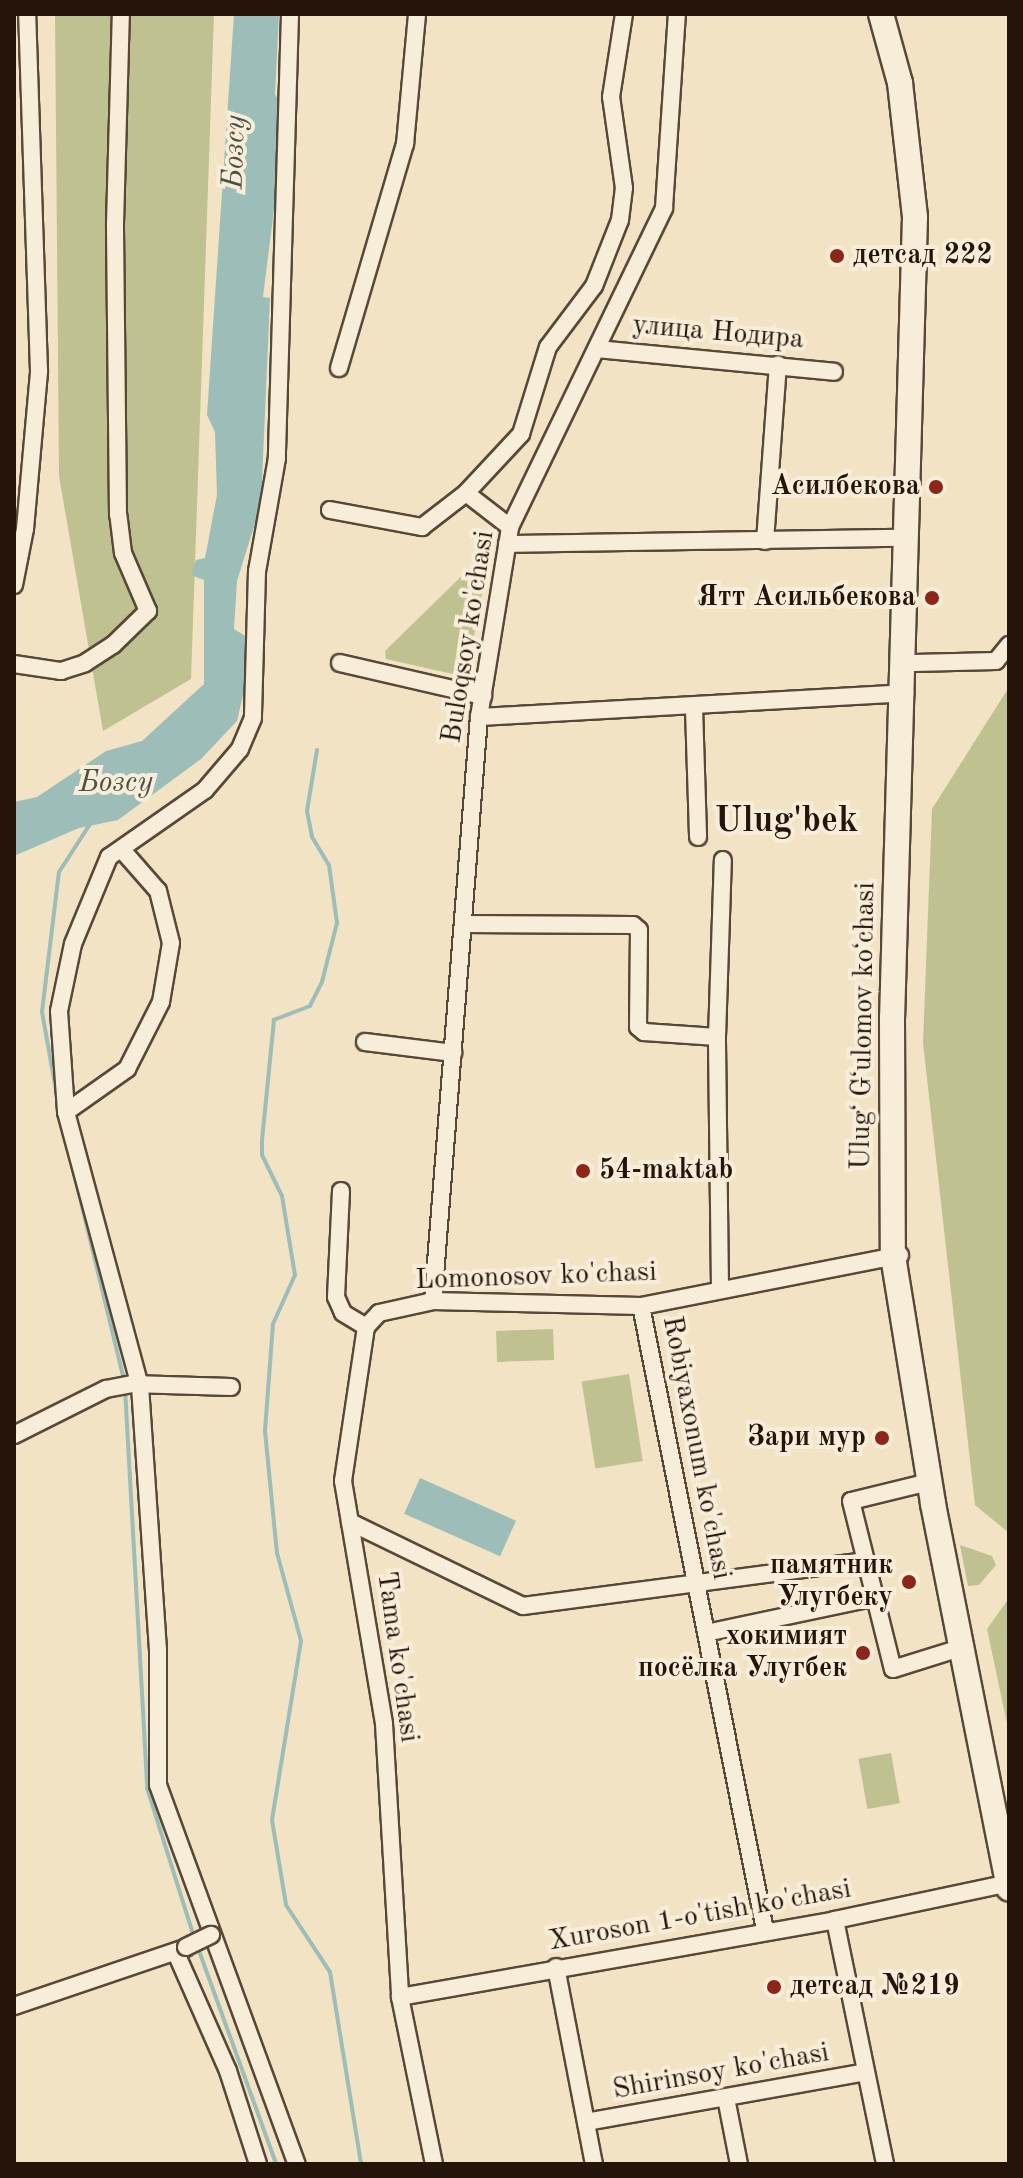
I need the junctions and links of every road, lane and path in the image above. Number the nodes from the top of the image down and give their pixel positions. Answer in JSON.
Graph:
{"nodes":[{"id":1,"x":27,"y":14,"type":"edge"},
{"id":2,"x":121,"y":14,"type":"edge"},
{"id":3,"x":290,"y":14,"type":"edge"},
{"id":4,"x":417,"y":14,"type":"edge"},
{"id":5,"x":624,"y":14,"type":"edge"},
{"id":6,"x":677,"y":14,"type":"edge"},
{"id":7,"x":881,"y":14,"type":"edge"},
{"id":8,"x":890,"y":14,"type":"edge"},
{"id":9,"x":597,"y":349,"type":"junction"},
{"id":10,"x":778,"y":364,"type":"junction"},
{"id":11,"x":339,"y":368,"type":"dead end"},
{"id":12,"x":834,"y":372,"type":"dead end"},
{"id":13,"x":466,"y":493,"type":"junction"},
{"id":14,"x":330,"y":510,"type":"dead end"},
{"id":15,"x":20,"y":532,"type":"edge"},
{"id":16,"x":509,"y":536,"type":"junction"},
{"id":17,"x":908,"y":538,"type":"junction"},
{"id":18,"x":765,"y":541,"type":"junction"},
{"id":19,"x":14,"y":585,"type":"edge"},
{"id":20,"x":1009,"y":645,"type":"edge"},
{"id":21,"x":340,"y":663,"type":"dead end"},
{"id":22,"x":914,"y":663,"type":"junction"},
{"id":23,"x":14,"y":664,"type":"edge"},
{"id":24,"x":905,"y":693,"type":"junction"},
{"id":25,"x":483,"y":696,"type":"junction"},
{"id":26,"x":694,"y":708,"type":"junction"},
{"id":27,"x":479,"y":717,"type":"junction"},
{"id":28,"x":698,"y":837,"type":"dead end"},
{"id":29,"x":123,"y":851,"type":"junction"},
{"id":30,"x":723,"y":860,"type":"dead end"},
{"id":31,"x":463,"y":924,"type":"junction"},
{"id":32,"x":717,"y":1037,"type":"junction"},
{"id":33,"x":365,"y":1042,"type":"dead end"},
{"id":34,"x":453,"y":1053,"type":"junction"},
{"id":35,"x":66,"y":1112,"type":"junction"},
{"id":36,"x":341,"y":1191,"type":"dead end"},
{"id":37,"x":898,"y":1255,"type":"junction"},
{"id":38,"x":720,"y":1288,"type":"junction"},
{"id":39,"x":433,"y":1301,"type":"junction"},
{"id":40,"x":641,"y":1306,"type":"junction"},
{"id":41,"x":366,"y":1327,"type":"junction"},
{"id":42,"x":136,"y":1385,"type":"junction"},
{"id":43,"x":231,"y":1387,"type":"dead end"},
{"id":44,"x":14,"y":1435,"type":"edge"},
{"id":45,"x":929,"y":1482,"type":"junction"},
{"id":46,"x":350,"y":1522,"type":"junction"},
{"id":47,"x":864,"y":1561,"type":"junction"},
{"id":48,"x":696,"y":1585,"type":"junction"},
{"id":49,"x":872,"y":1598,"type":"junction"},
{"id":50,"x":706,"y":1633,"type":"junction"},
{"id":51,"x":960,"y":1648,"type":"junction"},
{"id":52,"x":1009,"y":1847,"type":"edge"},
{"id":53,"x":1009,"y":1885,"type":"edge"},
{"id":54,"x":835,"y":1920,"type":"junction"},
{"id":55,"x":765,"y":1930,"type":"junction"},
{"id":56,"x":210,"y":1934,"type":"junction"},
{"id":57,"x":181,"y":1950,"type":"junction"},
{"id":58,"x":556,"y":1967,"type":"junction"},
{"id":59,"x":400,"y":1997,"type":"junction"},
{"id":60,"x":14,"y":2006,"type":"edge"},
{"id":61,"x":866,"y":2072,"type":"junction"},
{"id":62,"x":726,"y":2098,"type":"junction"},
{"id":63,"x":586,"y":2122,"type":"junction"},
{"id":64,"x":258,"y":2164,"type":"edge"},
{"id":65,"x":297,"y":2164,"type":"edge"},
{"id":66,"x":434,"y":2164,"type":"edge"},
{"id":67,"x":594,"y":2164,"type":"edge"},
{"id":68,"x":739,"y":2164,"type":"edge"},
{"id":69,"x":885,"y":2164,"type":"edge"}],
"edges":[{"from":1,"to":15,"type":"street"},
{"from":2,"to":23,"type":"street"},
{"from":3,"to":29,"type":"street"},
{"from":4,"to":11,"type":"street"},
{"from":5,"to":13,"type":"street"},
{"from":6,"to":9,"type":"street","name":"Buloqsoy ko'chasi"},
{"from":7,"to":17,"type":"main road","name":"Ulugʻ Gʻulomov koʻchasi"},
{"from":8,"to":22,"type":"main road","name":"Ulugʻ Gʻulomov koʻchasi"},
{"from":9,"to":10,"type":"street","name":"улица Нодира"},
{"from":9,"to":16,"type":"street","name":"Buloqsoy ko'chasi"},
{"from":10,"to":12,"type":"street","name":"улица Нодира"},
{"from":10,"to":18,"type":"street"},
{"from":13,"to":14,"type":"street"},
{"from":13,"to":16,"type":"street"},
{"from":15,"to":19,"type":"street"},
{"from":16,"to":18,"type":"street"},
{"from":16,"to":25,"type":"street","name":"Buloqsoy ko'chasi"},
{"from":17,"to":18,"type":"street"},
{"from":17,"to":24,"type":"main road","name":"Ulugʻ Gʻulomov koʻchasi"},
{"from":20,"to":22,"type":"street"},
{"from":21,"to":25,"type":"street"},
{"from":22,"to":37,"type":"main road","name":"Ulugʻ Gʻulomov koʻchasi"},
{"from":24,"to":26,"type":"street"},
{"from":24,"to":37,"type":"main road","name":"Ulugʻ Gʻulomov koʻchasi"},
{"from":25,"to":27,"type":"street","name":"Buloqsoy ko'chasi"},
{"from":26,"to":27,"type":"street"},
{"from":26,"to":28,"type":"street"},
{"from":27,"to":31,"type":"street","name":"Buloqsoy ko'chasi"},
{"from":29,"to":35,"type":"street"},
{"from":29,"to":35,"type":"street"},
{"from":30,"to":32,"type":"street"},
{"from":31,"to":32,"type":"street"},
{"from":31,"to":34,"type":"street","name":"Buloqsoy ko'chasi"},
{"from":32,"to":38,"type":"street"},
{"from":33,"to":34,"type":"street"},
{"from":34,"to":39,"type":"street","name":"Buloqsoy ko'chasi"},
{"from":35,"to":42,"type":"street"},
{"from":36,"to":41,"type":"street"},
{"from":37,"to":38,"type":"street","name":"Lomonosov ko'chasi"},
{"from":37,"to":45,"type":"main road","name":"Ulugʻ Gʻulomov koʻchasi"},
{"from":37,"to":52,"type":"main road","name":"Ulugʻ Gʻulomov koʻchasi"},
{"from":38,"to":40,"type":"street","name":"Lomonosov ko'chasi"},
{"from":39,"to":40,"type":"street","name":"Lomonosov ko'chasi"},
{"from":39,"to":41,"type":"street","name":"Lomonosov ko'chasi"},
{"from":40,"to":48,"type":"street","name":"Robiyaxonum ko'chasi"},
{"from":41,"to":46,"type":"street","name":"Tama ko'chasi"},
{"from":42,"to":43,"type":"street"},
{"from":42,"to":44,"type":"street"},
{"from":42,"to":56,"type":"street"},
{"from":45,"to":47,"type":"street"},
{"from":45,"to":51,"type":"main road","name":"Ulugʻ Gʻulomov koʻchasi"},
{"from":46,"to":48,"type":"street"},
{"from":46,"to":59,"type":"street","name":"Tama ko'chasi"},
{"from":47,"to":48,"type":"street"},
{"from":47,"to":49,"type":"street"},
{"from":48,"to":50,"type":"street","name":"Robiyaxonum ko'chasi"},
{"from":49,"to":50,"type":"street"},
{"from":49,"to":51,"type":"street"},
{"from":50,"to":55,"type":"street","name":"Robiyaxonum ko'chasi"},
{"from":51,"to":53,"type":"main road","name":"Ulugʻ Gʻulomov koʻchasi"},
{"from":53,"to":54,"type":"street","name":"Хuroson 1-o'tish ko'chasi"},
{"from":54,"to":55,"type":"street","name":"Хuroson 1-o'tish ko'chasi"},
{"from":54,"to":61,"type":"street"},
{"from":55,"to":58,"type":"street","name":"Хuroson 1-o'tish ko'chasi"},
{"from":56,"to":57,"type":"street","bridge":true},
{"from":56,"to":65,"type":"street"},
{"from":57,"to":60,"type":"street"},
{"from":57,"to":64,"type":"street"},
{"from":58,"to":59,"type":"street","name":"Хuroson 1-o'tish ko'chasi"},
{"from":58,"to":63,"type":"street","name":"Shirinsoy ko'chasi"},
{"from":59,"to":66,"type":"street","name":"Tama ko'chasi"},
{"from":61,"to":62,"type":"street","name":"Shirinsoy ko'chasi"},
{"from":61,"to":69,"type":"street"},
{"from":62,"to":63,"type":"street","name":"Shirinsoy ko'chasi"},
{"from":62,"to":68,"type":"street"},
{"from":63,"to":67,"type":"street","name":"Shirinsoy ko'chasi"}]}
